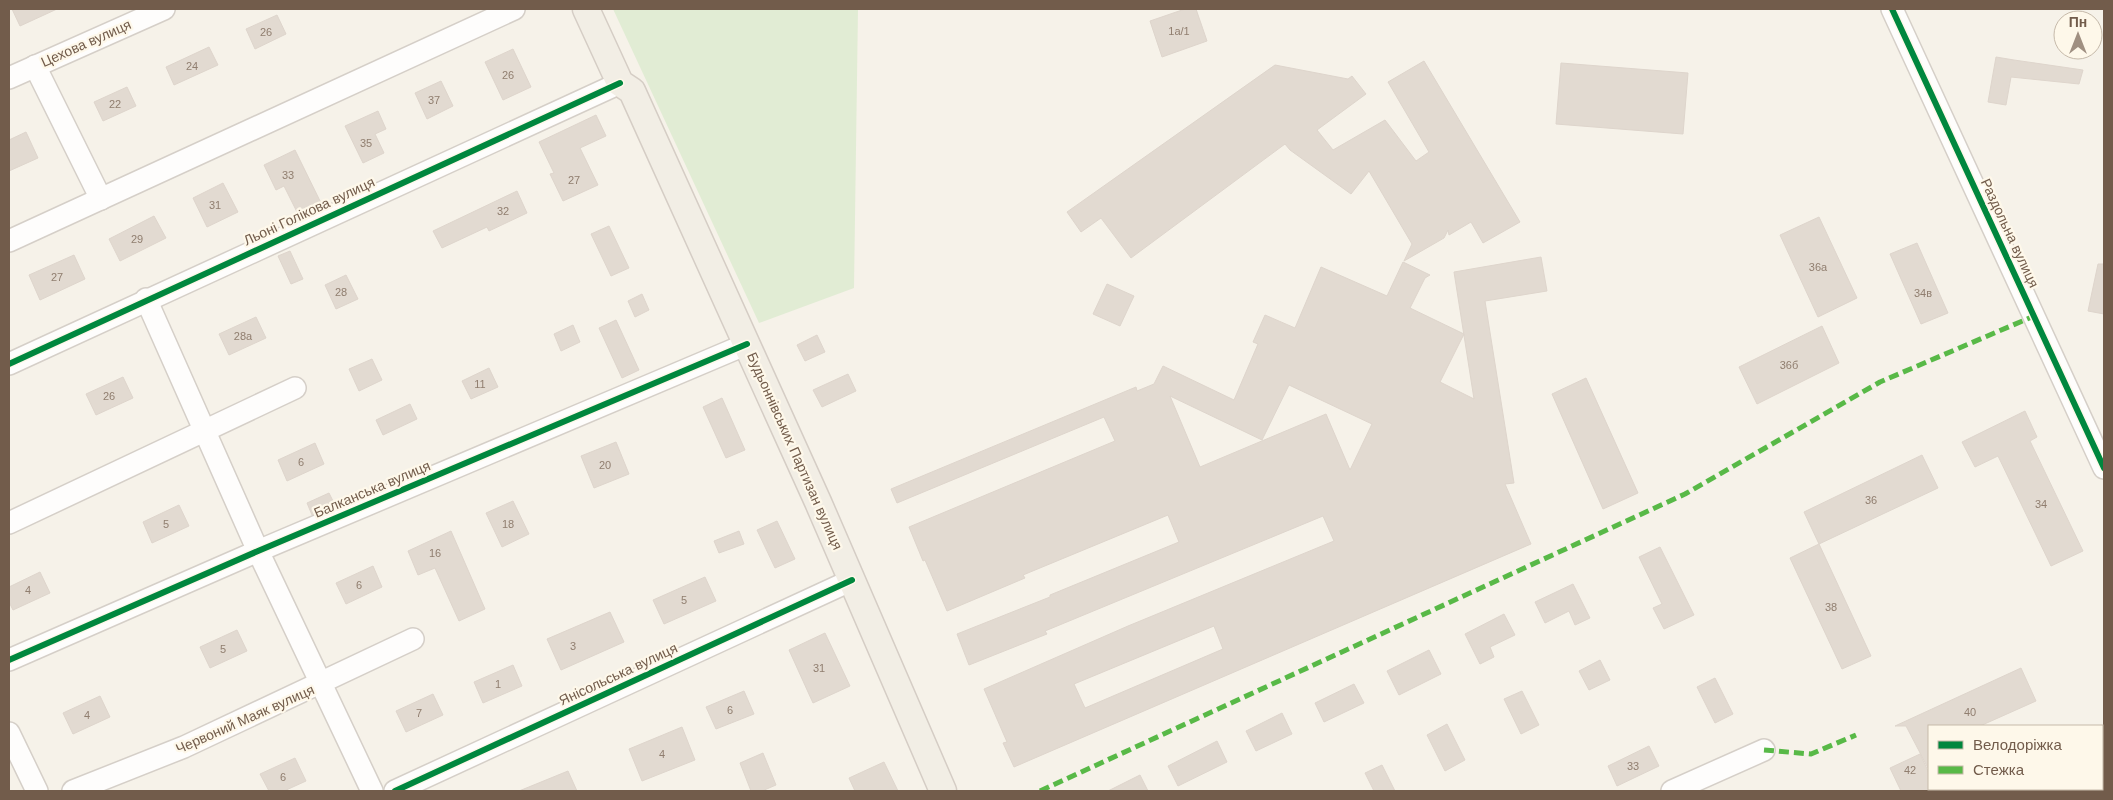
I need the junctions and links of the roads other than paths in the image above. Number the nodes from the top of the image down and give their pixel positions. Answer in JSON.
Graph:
{"nodes":[{"id":1,"x":164,"y":9,"type":"edge"},
{"id":2,"x":514,"y":9,"type":"edge"},
{"id":3,"x":586,"y":9,"type":"edge"},
{"id":4,"x":1892,"y":9,"type":"edge"},
{"id":5,"x":35,"y":66,"type":"junction"},
{"id":6,"x":10,"y":73,"type":"edge"},
{"id":7,"x":620,"y":82,"type":"junction"},
{"id":8,"x":101,"y":199,"type":"junction"},
{"id":9,"x":9,"y":242,"type":"edge"},
{"id":10,"x":146,"y":299,"type":"junction"},
{"id":11,"x":747,"y":344,"type":"junction"},
{"id":12,"x":9,"y":364,"type":"edge"},
{"id":13,"x":296,"y":388,"type":"dead end"},
{"id":14,"x":205,"y":431,"type":"junction"},
{"id":15,"x":2104,"y":468,"type":"edge"},
{"id":16,"x":9,"y":523,"type":"edge"},
{"id":17,"x":258,"y":552,"type":"junction"},
{"id":18,"x":852,"y":580,"type":"junction"},
{"id":19,"x":413,"y":639,"type":"dead end"},
{"id":20,"x":9,"y":660,"type":"edge"},
{"id":21,"x":322,"y":684,"type":"junction"},
{"id":22,"x":9,"y":733,"type":"edge"},
{"id":23,"x":1764,"y":750,"type":"dead end"},
{"id":24,"x":37,"y":791,"type":"edge"},
{"id":25,"x":73,"y":791,"type":"edge"},
{"id":26,"x":372,"y":791,"type":"edge"},
{"id":27,"x":395,"y":791,"type":"edge"},
{"id":28,"x":943,"y":791,"type":"edge"},
{"id":29,"x":1672,"y":791,"type":"edge"}],
"edges":[{"from":1,"to":5,"type":"street","name":"Цехова вулиця"},
{"from":2,"to":8,"type":"street"},
{"from":3,"to":7,"type":"main road","name":"Будьоннівських Партизан вулиця"},
{"from":4,"to":15,"type":"street","name":"Раздольна вулиця"},
{"from":5,"to":6,"type":"street","name":"Цехова вулиця"},
{"from":5,"to":8,"type":"street"},
{"from":7,"to":10,"type":"street","name":"Льоні Голікова вулиця"},
{"from":7,"to":11,"type":"main road","name":"Будьоннівських Партизан вулиця"},
{"from":8,"to":9,"type":"street"},
{"from":10,"to":12,"type":"street","name":"Льоні Голікова вулиця"},
{"from":10,"to":14,"type":"street"},
{"from":11,"to":17,"type":"street","name":"Балканська вулиця"},
{"from":11,"to":18,"type":"main road","name":"Будьоннівських Партизан вулиця"},
{"from":13,"to":14,"type":"street"},
{"from":14,"to":16,"type":"street"},
{"from":14,"to":17,"type":"street"},
{"from":17,"to":20,"type":"street","name":"Балканська вулиця"},
{"from":17,"to":21,"type":"street"},
{"from":18,"to":27,"type":"street","name":"Янісольська вулиця"},
{"from":18,"to":28,"type":"main road","name":"Будьоннівських Партизан вулиця"},
{"from":19,"to":21,"type":"street","name":"Червоний Маяк вулиця"},
{"from":21,"to":25,"type":"street","name":"Червоний Маяк вулиця"},
{"from":21,"to":26,"type":"street"},
{"from":22,"to":24,"type":"street"},
{"from":23,"to":29,"type":"street"}]}
